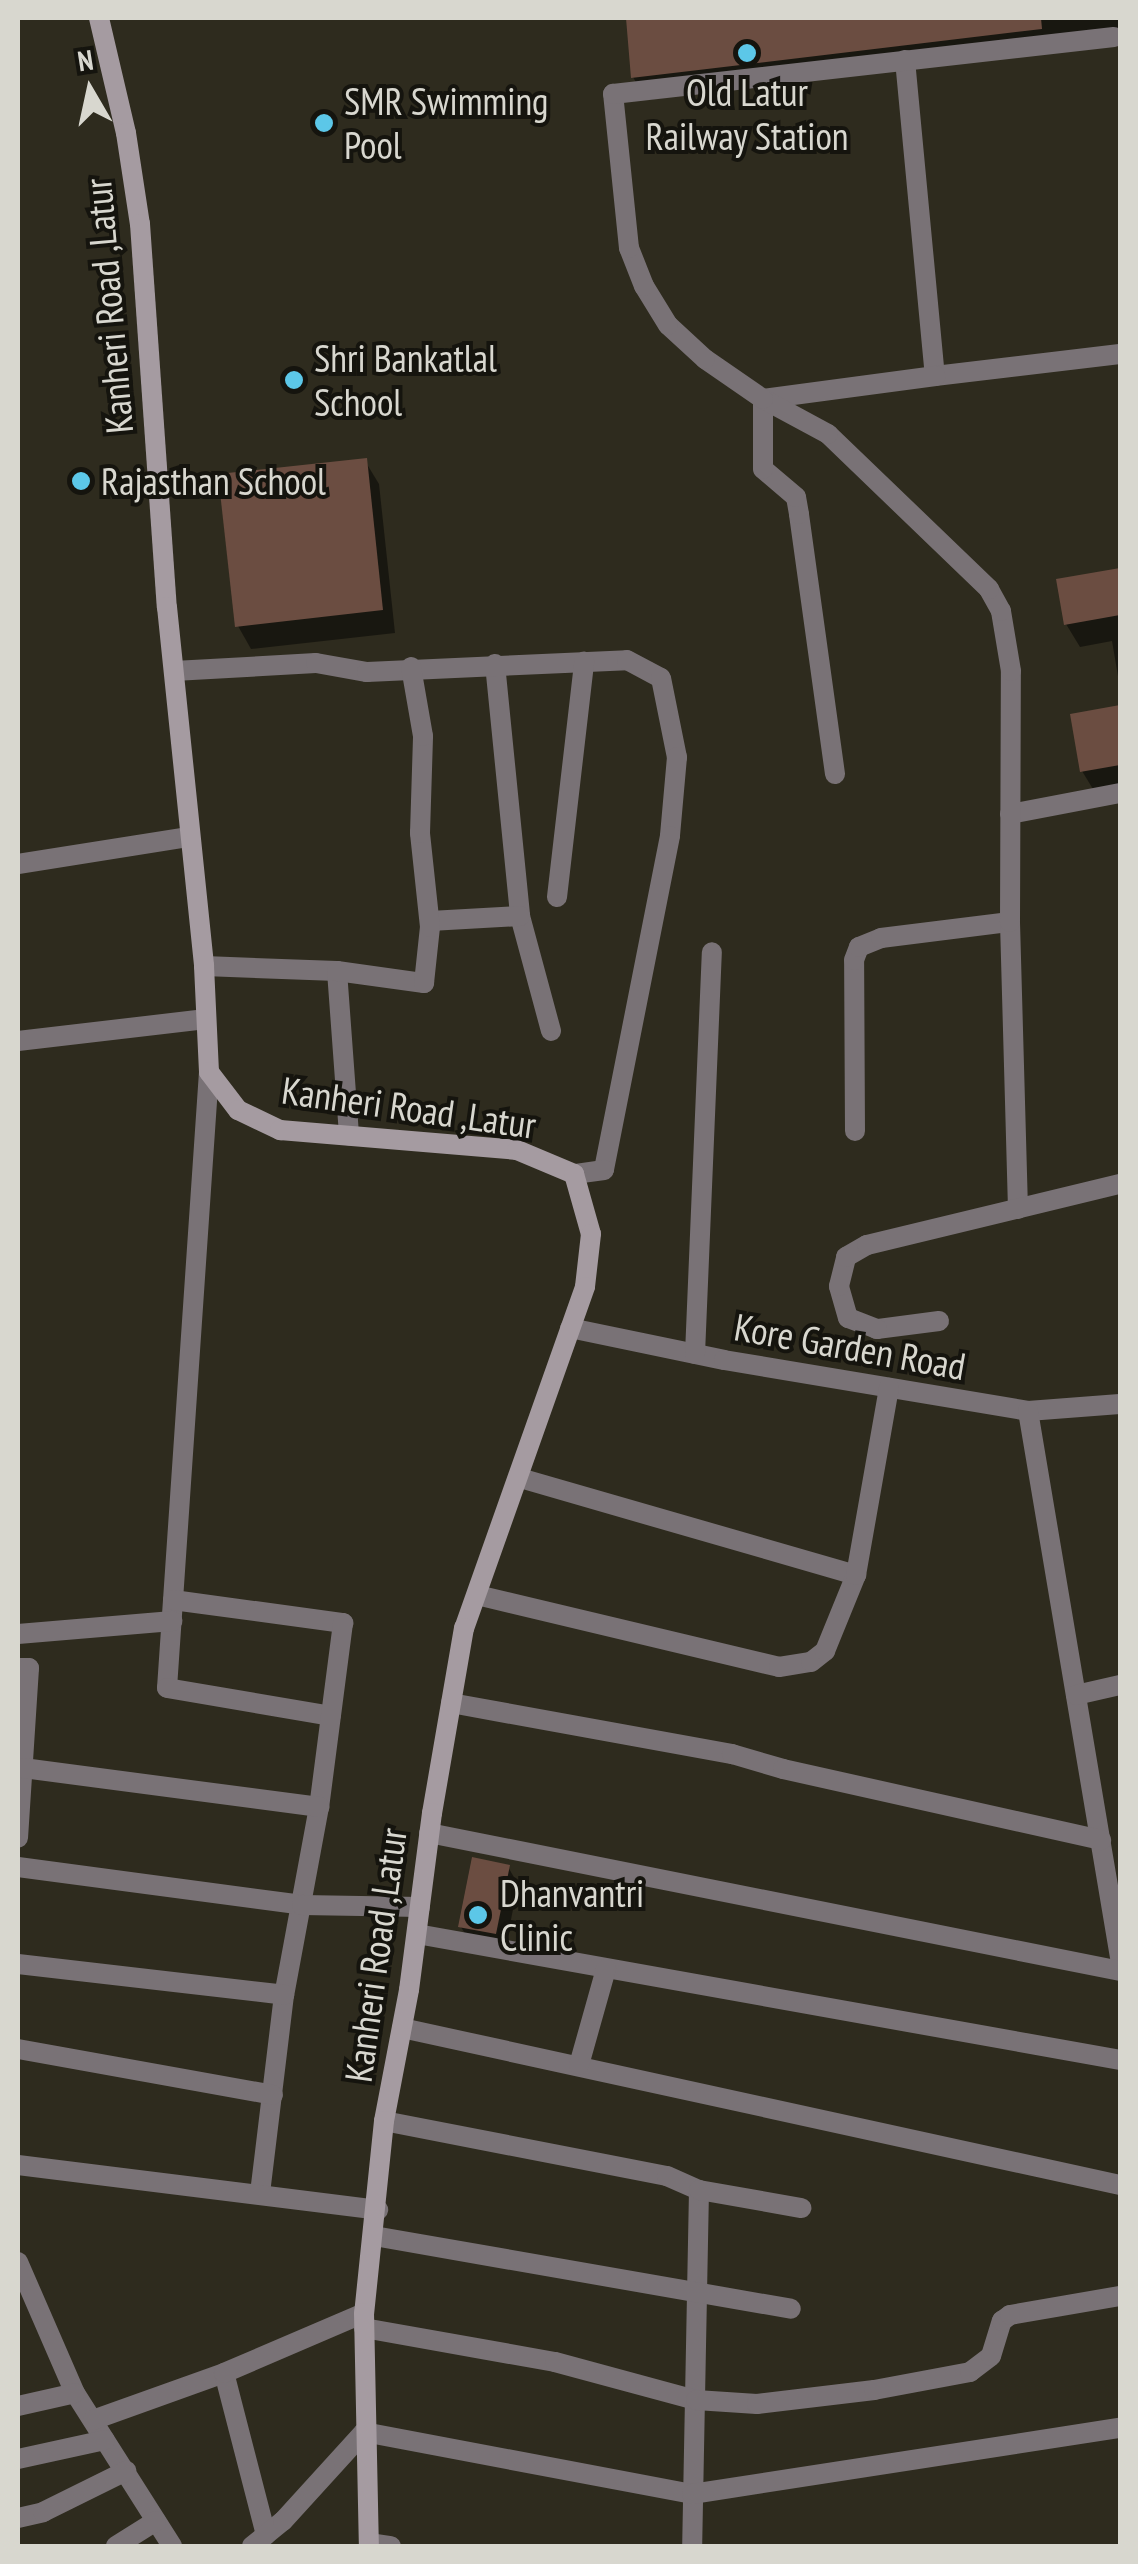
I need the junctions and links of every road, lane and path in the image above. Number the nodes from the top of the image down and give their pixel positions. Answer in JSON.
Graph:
{"nodes":[{"id":1,"x":99,"y":18,"type":"edge"},
{"id":2,"x":1114,"y":37,"type":"dead end"},
{"id":3,"x":905,"y":60,"type":"junction"},
{"id":4,"x":1120,"y":354,"type":"edge"},
{"id":5,"x":935,"y":376,"type":"junction"},
{"id":6,"x":762,"y":399,"type":"junction"},
{"id":7,"x":584,"y":662,"type":"junction"},
{"id":8,"x":495,"y":664,"type":"junction"},
{"id":9,"x":411,"y":667,"type":"junction"},
{"id":10,"x":174,"y":671,"type":"junction"},
{"id":11,"x":835,"y":774,"type":"dead end"},
{"id":12,"x":1120,"y":793,"type":"edge"},
{"id":13,"x":1010,"y":814,"type":"junction"},
{"id":14,"x":188,"y":837,"type":"junction"},
{"id":15,"x":18,"y":864,"type":"edge"},
{"id":16,"x":557,"y":897,"type":"dead end"},
{"id":17,"x":520,"y":916,"type":"junction"},
{"id":18,"x":430,"y":922,"type":"junction"},
{"id":19,"x":1010,"y":922,"type":"junction"},
{"id":20,"x":712,"y":952,"type":"dead end"},
{"id":21,"x":204,"y":966,"type":"junction"},
{"id":22,"x":336,"y":971,"type":"junction"},
{"id":23,"x":206,"y":1019,"type":"junction"},
{"id":24,"x":551,"y":1031,"type":"dead end"},
{"id":25,"x":18,"y":1041,"type":"edge"},
{"id":26,"x":209,"y":1072,"type":"junction"},
{"id":27,"x":855,"y":1131,"type":"dead end"},
{"id":28,"x":349,"y":1136,"type":"junction"},
{"id":29,"x":574,"y":1174,"type":"junction"},
{"id":30,"x":1120,"y":1184,"type":"edge"},
{"id":31,"x":1018,"y":1209,"type":"junction"},
{"id":32,"x":939,"y":1321,"type":"dead end"},
{"id":33,"x":570,"y":1328,"type":"junction"},
{"id":34,"x":695,"y":1354,"type":"junction"},
{"id":35,"x":889,"y":1388,"type":"junction"},
{"id":36,"x":1120,"y":1404,"type":"edge"},
{"id":37,"x":1028,"y":1411,"type":"junction"},
{"id":38,"x":520,"y":1478,"type":"junction"},
{"id":39,"x":856,"y":1575,"type":"junction"},
{"id":40,"x":477,"y":1594,"type":"junction"},
{"id":41,"x":172,"y":1611,"type":"junction"},
{"id":42,"x":18,"y":1634,"type":"edge"},
{"id":43,"x":18,"y":1668,"type":"edge"},
{"id":44,"x":1120,"y":1685,"type":"edge"},
{"id":45,"x":1076,"y":1695,"type":"junction"},
{"id":46,"x":451,"y":1703,"type":"junction"},
{"id":47,"x":330,"y":1716,"type":"junction"},
{"id":48,"x":23,"y":1768,"type":"junction"},
{"id":49,"x":319,"y":1807,"type":"junction"},
{"id":50,"x":429,"y":1833,"type":"junction"},
{"id":51,"x":18,"y":1838,"type":"edge"},
{"id":52,"x":1101,"y":1840,"type":"junction"},
{"id":53,"x":18,"y":1867,"type":"edge"},
{"id":54,"x":302,"y":1905,"type":"junction"},
{"id":55,"x":420,"y":1907,"type":"junction"},
{"id":56,"x":1118,"y":1921,"type":"edge"},
{"id":57,"x":418,"y":1934,"type":"junction"},
{"id":58,"x":1120,"y":1957,"type":"edge"},
{"id":59,"x":18,"y":1964,"type":"edge"},
{"id":60,"x":606,"y":1969,"type":"junction"},
{"id":61,"x":1120,"y":1971,"type":"edge"},
{"id":62,"x":284,"y":1995,"type":"junction"},
{"id":63,"x":402,"y":2028,"type":"junction"},
{"id":64,"x":18,"y":2049,"type":"edge"},
{"id":65,"x":1120,"y":2060,"type":"edge"},
{"id":66,"x":579,"y":2065,"type":"junction"},
{"id":67,"x":273,"y":2095,"type":"junction"},
{"id":68,"x":384,"y":2121,"type":"junction"},
{"id":69,"x":18,"y":2165,"type":"edge"},
{"id":70,"x":1120,"y":2185,"type":"edge"},
{"id":71,"x":699,"y":2190,"type":"junction"},
{"id":72,"x":260,"y":2194,"type":"junction"},
{"id":73,"x":801,"y":2208,"type":"dead end"},
{"id":74,"x":378,"y":2210,"type":"junction"},
{"id":75,"x":374,"y":2236,"type":"junction"},
{"id":76,"x":18,"y":2262,"type":"edge"},
{"id":77,"x":697,"y":2296,"type":"junction"},
{"id":78,"x":1120,"y":2296,"type":"edge"},
{"id":79,"x":791,"y":2309,"type":"dead end"},
{"id":80,"x":364,"y":2321,"type":"junction"},
{"id":81,"x":224,"y":2373,"type":"junction"},
{"id":82,"x":75,"y":2393,"type":"junction"},
{"id":83,"x":696,"y":2400,"type":"junction"},
{"id":84,"x":18,"y":2406,"type":"edge"},
{"id":85,"x":93,"y":2420,"type":"junction"},
{"id":86,"x":1120,"y":2428,"type":"edge"},
{"id":87,"x":364,"y":2432,"type":"junction"},
{"id":88,"x":105,"y":2440,"type":"junction"},
{"id":89,"x":18,"y":2459,"type":"edge"},
{"id":90,"x":126,"y":2471,"type":"junction"},
{"id":91,"x":692,"y":2494,"type":"junction"},
{"id":92,"x":43,"y":2512,"type":"junction"},
{"id":93,"x":18,"y":2518,"type":"edge"},
{"id":94,"x":156,"y":2521,"type":"junction"},
{"id":95,"x":18,"y":2538,"type":"edge"},
{"id":96,"x":259,"y":2541,"type":"edge"},
{"id":97,"x":369,"y":2545,"type":"edge"},
{"id":98,"x":116,"y":2546,"type":"edge"},
{"id":99,"x":172,"y":2546,"type":"edge"},
{"id":100,"x":391,"y":2546,"type":"edge"},
{"id":101,"x":692,"y":2546,"type":"edge"}],
"edges":[{"from":1,"to":10,"type":"street","name":"Kanheri Road ,Latur"},
{"from":2,"to":3,"type":"street"},
{"from":3,"to":5,"type":"street"},
{"from":3,"to":6,"type":"street"},
{"from":4,"to":5,"type":"street"},
{"from":5,"to":6,"type":"street"},
{"from":6,"to":11,"type":"street"},
{"from":6,"to":13,"type":"street"},
{"from":7,"to":8,"type":"street"},
{"from":7,"to":16,"type":"street"},
{"from":7,"to":29,"type":"street"},
{"from":8,"to":9,"type":"street"},
{"from":8,"to":17,"type":"street"},
{"from":9,"to":10,"type":"street"},
{"from":9,"to":18,"type":"street"},
{"from":10,"to":14,"type":"street","name":"Kanheri Road ,Latur"},
{"from":12,"to":13,"type":"street"},
{"from":13,"to":19,"type":"street"},
{"from":14,"to":15,"type":"street"},
{"from":14,"to":21,"type":"street","name":"Kanheri Road ,Latur"},
{"from":17,"to":18,"type":"street"},
{"from":17,"to":24,"type":"street"},
{"from":18,"to":22,"type":"street"},
{"from":19,"to":27,"type":"street"},
{"from":19,"to":31,"type":"street"},
{"from":20,"to":34,"type":"street"},
{"from":21,"to":22,"type":"street"},
{"from":21,"to":23,"type":"street","name":"Kanheri Road ,Latur"},
{"from":22,"to":28,"type":"street"},
{"from":23,"to":25,"type":"street"},
{"from":23,"to":26,"type":"street","name":"Kanheri Road ,Latur"},
{"from":26,"to":28,"type":"street","name":"Kanheri Road ,Latur"},
{"from":26,"to":41,"type":"street"},
{"from":28,"to":29,"type":"street","name":"Kanheri Road ,Latur"},
{"from":29,"to":33,"type":"street","name":"Kanheri Road ,Latur"},
{"from":30,"to":31,"type":"street"},
{"from":31,"to":32,"type":"street"},
{"from":33,"to":34,"type":"street","name":"Kore Garden Road"},
{"from":33,"to":38,"type":"street","name":"Kanheri Road ,Latur"},
{"from":34,"to":35,"type":"street","name":"Kore Garden Road"},
{"from":35,"to":37,"type":"street","name":"Kore Garden Road"},
{"from":35,"to":39,"type":"street"},
{"from":36,"to":37,"type":"street","name":"Kore Garden Road"},
{"from":37,"to":45,"type":"street"},
{"from":38,"to":39,"type":"street"},
{"from":38,"to":40,"type":"street","name":"Kanheri Road ,Latur"},
{"from":39,"to":40,"type":"street"},
{"from":40,"to":46,"type":"street","name":"Kanheri Road ,Latur"},
{"from":41,"to":42,"type":"street"},
{"from":41,"to":47,"type":"street"},
{"from":41,"to":47,"type":"street"},
{"from":43,"to":48,"type":"street"},
{"from":44,"to":45,"type":"street"},
{"from":45,"to":52,"type":"street"},
{"from":46,"to":50,"type":"street","name":"Kanheri Road ,Latur"},
{"from":46,"to":52,"type":"street"},
{"from":47,"to":49,"type":"street"},
{"from":48,"to":49,"type":"street"},
{"from":48,"to":51,"type":"street"},
{"from":49,"to":54,"type":"street"},
{"from":50,"to":55,"type":"street","name":"Kanheri Road ,Latur"},
{"from":50,"to":61,"type":"street"},
{"from":52,"to":56,"type":"street"},
{"from":53,"to":54,"type":"street"},
{"from":54,"to":55,"type":"street"},
{"from":54,"to":62,"type":"street"},
{"from":55,"to":57,"type":"street","name":"Kanheri Road ,Latur"},
{"from":56,"to":58,"type":"street"},
{"from":57,"to":60,"type":"street"},
{"from":57,"to":63,"type":"street","name":"Kanheri Road ,Latur"},
{"from":59,"to":62,"type":"street"},
{"from":60,"to":65,"type":"street"},
{"from":60,"to":66,"type":"street"},
{"from":62,"to":67,"type":"street"},
{"from":63,"to":66,"type":"street"},
{"from":63,"to":68,"type":"street","name":"Kanheri Road ,Latur"},
{"from":64,"to":67,"type":"street"},
{"from":66,"to":70,"type":"street"},
{"from":67,"to":72,"type":"street"},
{"from":68,"to":71,"type":"street"},
{"from":68,"to":74,"type":"street","name":"Kanheri Road ,Latur"},
{"from":69,"to":72,"type":"street"},
{"from":71,"to":73,"type":"street"},
{"from":71,"to":77,"type":"street"},
{"from":72,"to":74,"type":"street"},
{"from":74,"to":75,"type":"street","name":"Kanheri Road ,Latur"},
{"from":75,"to":77,"type":"street"},
{"from":75,"to":80,"type":"street","name":"Kanheri Road ,Latur"},
{"from":76,"to":82,"type":"street"},
{"from":77,"to":79,"type":"street"},
{"from":77,"to":83,"type":"street"},
{"from":78,"to":83,"type":"street"},
{"from":80,"to":81,"type":"street"},
{"from":80,"to":83,"type":"street"},
{"from":80,"to":87,"type":"street","name":"Kanheri Road ,Latur"},
{"from":81,"to":85,"type":"street"},
{"from":81,"to":96,"type":"street"},
{"from":82,"to":84,"type":"street"},
{"from":82,"to":85,"type":"street"},
{"from":83,"to":91,"type":"street"},
{"from":85,"to":88,"type":"street"},
{"from":86,"to":91,"type":"street"},
{"from":87,"to":91,"type":"street"},
{"from":87,"to":96,"type":"street"},
{"from":87,"to":97,"type":"street","name":"Kanheri Road ,Latur"},
{"from":88,"to":89,"type":"street"},
{"from":88,"to":90,"type":"street"},
{"from":90,"to":92,"type":"street"},
{"from":90,"to":94,"type":"street"},
{"from":91,"to":101,"type":"street"},
{"from":92,"to":93,"type":"street"},
{"from":92,"to":95,"type":"street"},
{"from":94,"to":98,"type":"street"},
{"from":94,"to":99,"type":"street"},
{"from":97,"to":100,"type":"street"}]}
